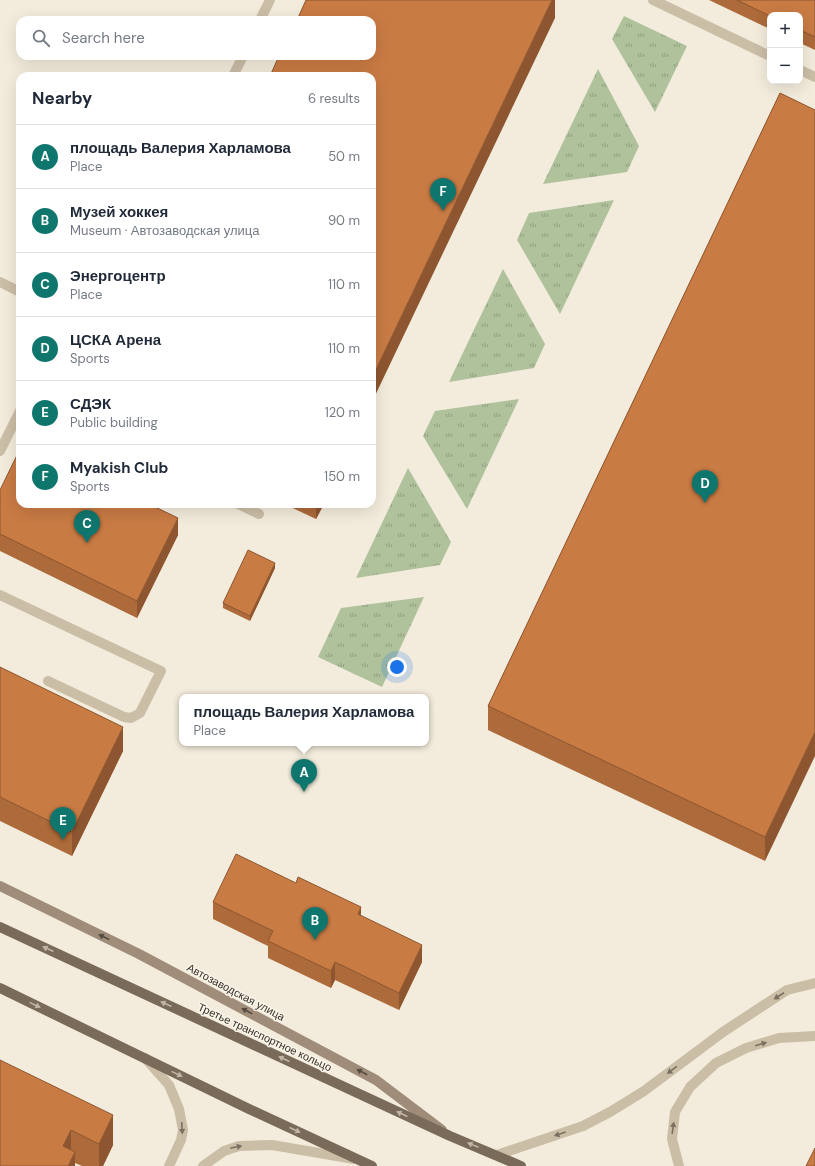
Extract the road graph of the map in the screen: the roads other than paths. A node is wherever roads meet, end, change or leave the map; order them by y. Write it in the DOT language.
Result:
graph roads {
  1 [pos="270,0"];
  2 [pos="652,0"];
  3 [pos="262,16"];
  4 [pos="767,55"];
  5 [pos="241,60"];
  6 [pos="235,72"];
  7 [pos="803,72"];
  8 [pos="815,78"];
  9 [pos="0,282"];
  10 [pos="16,290"];
  11 [pos="16,419"];
  12 [pos="0,451"];
  13 [pos="246,508"];
  14 [pos="259,514"];
  15 [pos="0,595"];
  16 [pos="48,681"];
  17 [pos="0,886"];
  18 [pos="0,927"];
  19 [pos="815,983"];
  20 [pos="0,988"];
  21 [pos="815,1036"];
  22 [pos="145,1058"];
  23 [pos="450,1136"];
  24 [pos="497,1155"];
  25 [pos="358,1160"];
  26 [pos="169,1166"];
  27 [pos="203,1166"];
  28 [pos="372,1166"];
  29 [pos="521,1166"];
  30 [pos="679,1166"];
  1 -- 3 [label="street"];
  2 -- 4 [label="street"];
  5 -- 6 [label="street"];
  7 -- 8 [label="street"];
  9 -- 10 [label="street"];
  11 -- 12 [label="street"];
  13 -- 14 [label="street"];
  15 -- 16 [label="street"];
  23 -- 17 [label="main road, Автозаводская улица, one-way"];
  23 -- 18 [label="main road, Третье транспортное кольцо, one-way"];
  19 -- 24 [label="street, one-way"];
  20 -- 22 [label="main road, one-way"];
  30 -- 21 [label="street, one-way"];
  22 -- 25 [label="main road, one-way"];
  22 -- 26 [label="street, one-way"];
  24 -- 23 [label="main road, Третье транспортное кольцо, one-way"];
  24 -- 29 [label="main road, Третье транспортное кольцо"];
  27 -- 25 [label="street, one-way"];
  25 -- 28 [label="main road"];
}
